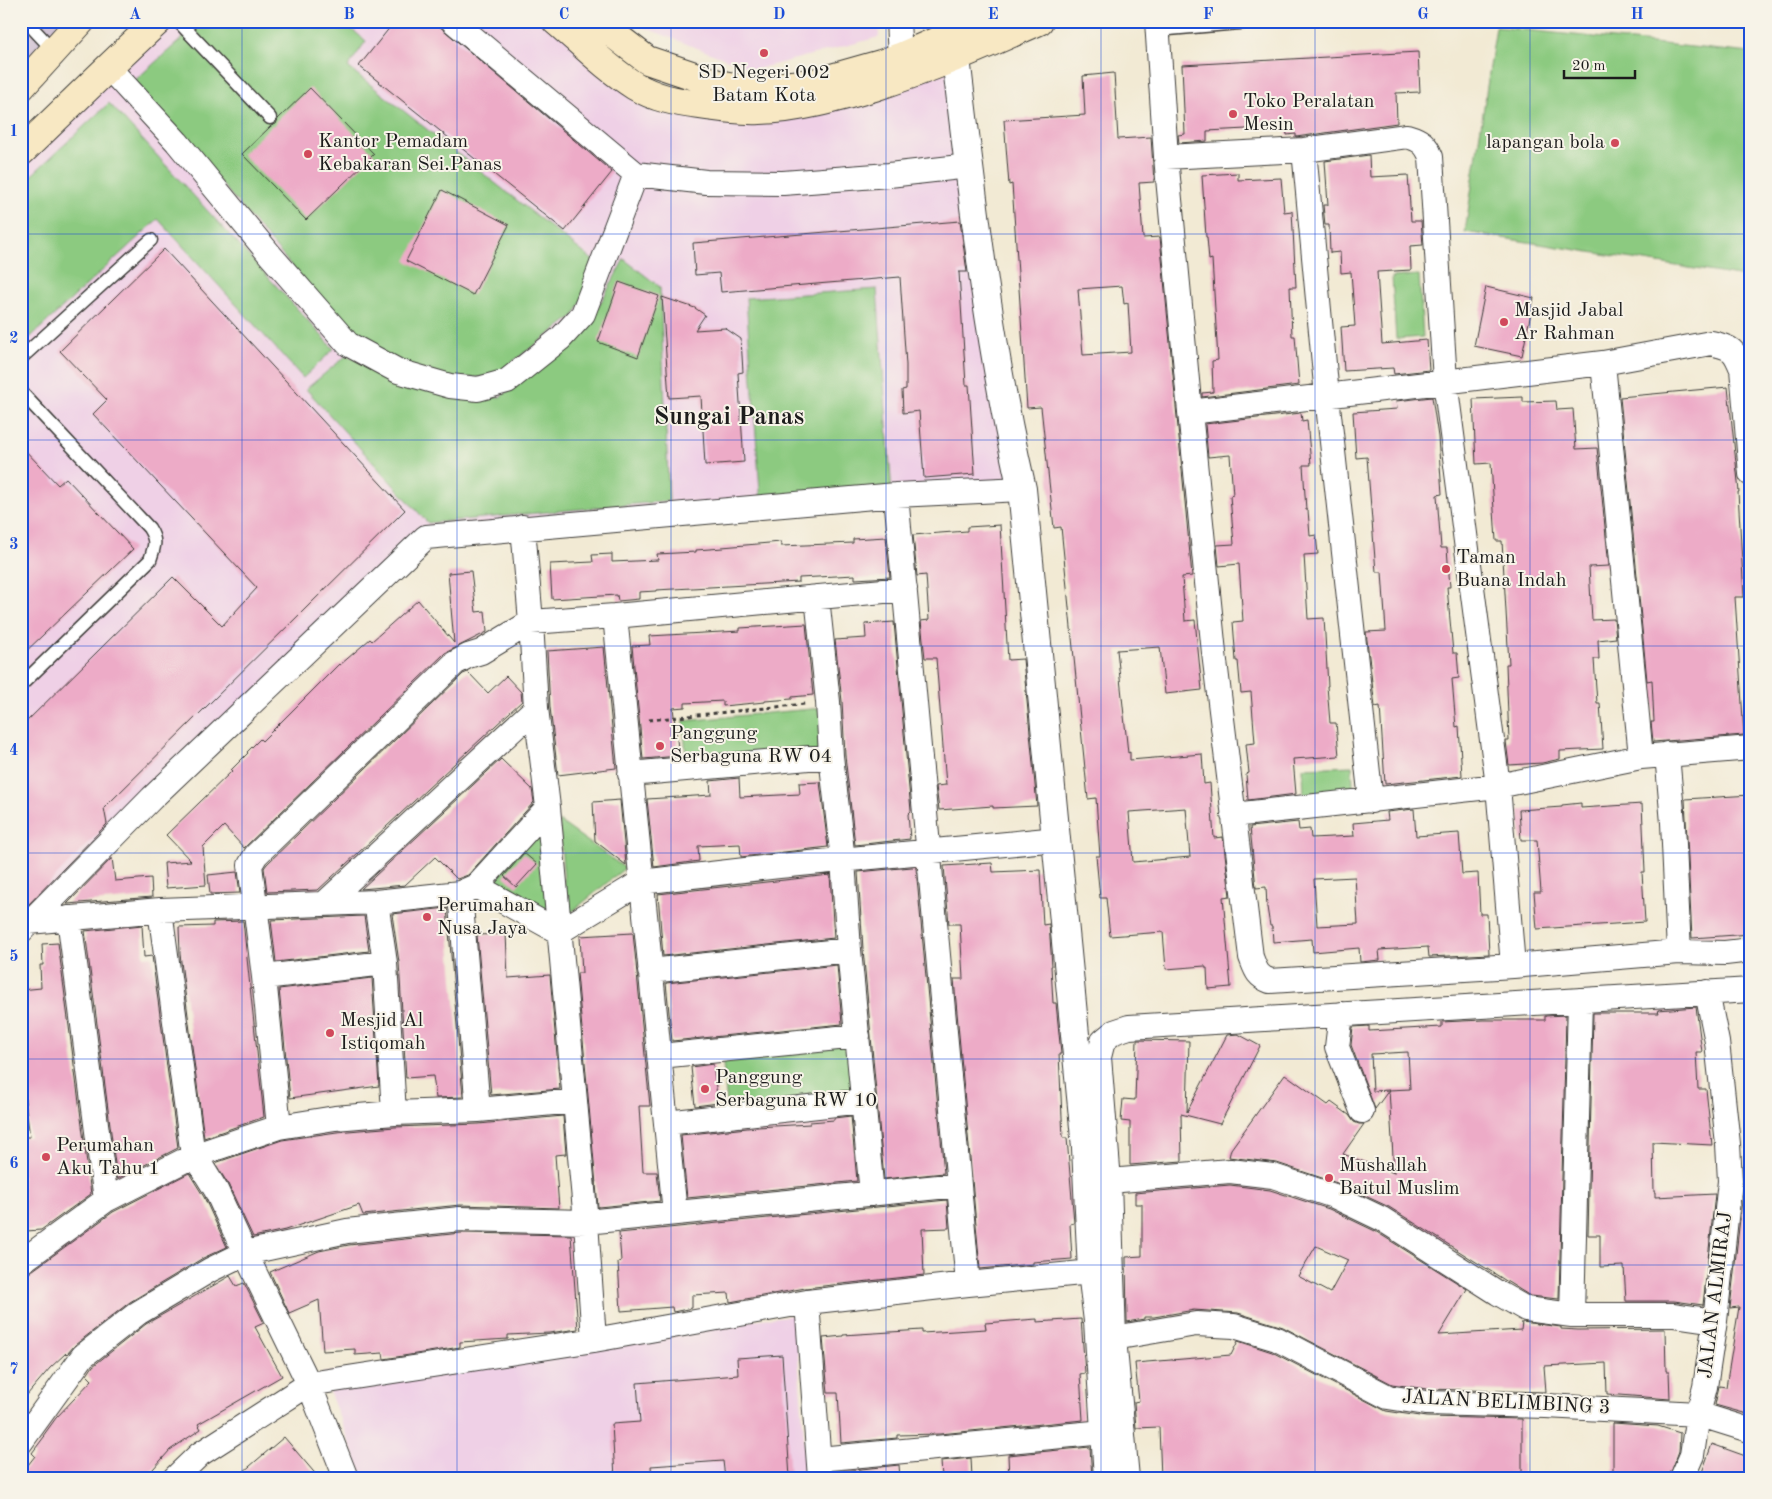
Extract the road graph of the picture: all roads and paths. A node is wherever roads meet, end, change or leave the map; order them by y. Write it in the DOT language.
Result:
graph roads {
  1 [pos="26,21"];
  2 [pos="81,21"];
  3 [pos="158,21"];
  4 [pos="178,21"];
  5 [pos="453,21"];
  6 [pos="556,21"];
  7 [pos="596,21"];
  8 [pos="898,21"];
  9 [pos="983,21"];
  10 [pos="1039,21"];
  11 [pos="1263,21"];
  12 [pos="1206,24"];
  13 [pos="1157,26"];
  14 [pos="54,51"];
  15 [pos="900,57"];
  16 [pos="956,58"];
  17 [pos="108,66"];
  18 [pos="21,87"];
  19 [pos="270,118"];
  20 [pos="1304,150"];
  21 [pos="21,152"];
  22 [pos="1166,157"];
  23 [pos="969,166"];
  24 [pos="636,174"];
  25 [pos="151,240"];
  26 [pos="21,358"];
  27 [pos="1603,363"];
  28 [pos="1445,381"];
  29 [pos="21,392"];
  30 [pos="1327,396"];
  31 [pos="1190,412"];
  32 [pos="1751,474"];
  33 [pos="1022,489"];
  34 [pos="896,495"];
  35 [pos="522,527"];
  36 [pos="905,589"];
  37 [pos="817,597"];
  38 [pos="615,616"];
  39 [pos="531,622"];
  40 [pos="21,685"];
  41 [pos="828,702"];
  42 [pos="536,708"];
  43 [pos="626,722"];
  44 [pos="1751,748"];
  45 [pos="1667,754"];
  46 [pos="831,756"];
  47 [pos="1641,756"];
  48 [pos="630,774"];
  49 [pos="1498,786"];
  50 [pos="1371,801"];
  51 [pos="548,807"];
  52 [pos="1233,815"];
  53 [pos="1057,839"];
  54 [pos="928,851"];
  55 [pos="843,860"];
  56 [pos="641,882"];
  57 [pos="468,890"];
  58 [pos="376,902"];
  59 [pos="325,903"];
  60 [pos="256,906"];
  61 [pos="160,910"];
  62 [pos="69,918"];
  63 [pos="25,926"];
  64 [pos="560,932"];
  65 [pos="849,950"];
  66 [pos="1751,950"];
  67 [pos="1678,952"];
  68 [pos="385,963"];
  69 [pos="1513,966"];
  70 [pos="650,971"];
  71 [pos="264,977"];
  72 [pos="1751,990"];
  73 [pos="1706,992"];
  74 [pos="1580,1000"];
  75 [pos="1341,1014"];
  76 [pos="858,1036"];
  77 [pos="660,1056"];
  78 [pos="576,1101"];
  79 [pos="863,1101"];
  80 [pos="478,1110"];
  81 [pos="1362,1111"];
  82 [pos="394,1113"];
  83 [pos="666,1123"];
  84 [pos="279,1127"];
  85 [pos="1086,1148"];
  86 [pos="193,1156"];
  87 [pos="1109,1181"];
  88 [pos="958,1185"];
  89 [pos="872,1194"];
  90 [pos="106,1200"];
  91 [pos="675,1213"];
  92 [pos="586,1222"];
  93 [pos="245,1254"];
  94 [pos="22,1257"];
  95 [pos="1092,1272"];
  96 [pos="968,1284"];
  97 [pos="807,1302"];
  98 [pos="1572,1315"];
  99 [pos="1715,1321"];
  100 [pos="1106,1330"];
  101 [pos="594,1340"];
  102 [pos="309,1384"];
  103 [pos="1698,1414"];
  104 [pos="1751,1429"];
  105 [pos="1104,1432"];
  106 [pos="21,1442"];
  107 [pos="820,1468"];
  108 [pos="175,1478"];
  109 [pos="346,1478"];
  110 [pos="1108,1478"];
  111 [pos="1128,1478"];
  112 [pos="1682,1478"];
  1 -- 14 [label="lane"];
  2 -- 14 [label="main road"];
  3 -- 17 [label="main road"];
  4 -- 19 [label="lane"];
  5 -- 24 [label="street"];
  6 -- 16 [label="main road"];
  7 -- 15 [label="main road"];
  8 -- 15 [label="street"];
  9 -- 15 [label="main road"];
  10 -- 16 [label="main road"];
  11 -- 12 [label="lane"];
  12 -- 13 [label="lane"];
  13 -- 22 [label="street"];
  14 -- 18 [label="main road"];
  16 -- 23 [label="street"];
  17 -- 21 [label="main road"];
  17 -- 24 [label="street"];
  20 -- 22 [label="street"];
  20 -- 28 [label="street"];
  20 -- 30 [label="street"];
  22 -- 31 [label="street"];
  23 -- 24 [label="street"];
  23 -- 33 [label="street"];
  25 -- 26 [label="lane"];
  27 -- 28 [label="street"];
  27 -- 32 [label="street"];
  27 -- 47 [label="street"];
  28 -- 30 [label="street"];
  28 -- 49 [label="street"];
  29 -- 40 [label="lane"];
  30 -- 31 [label="street"];
  30 -- 50 [label="street"];
  31 -- 52 [label="street"];
  33 -- 34 [label="street"];
  33 -- 53 [label="street"];
  34 -- 35 [label="street"];
  34 -- 36 [label="street"];
  35 -- 39 [label="street"];
  35 -- 63 [label="street"];
  36 -- 37 [label="street"];
  36 -- 54 [label="street"];
  37 -- 38 [label="street"];
  37 -- 41 [label="street"];
  38 -- 39 [label="street"];
  38 -- 43 [label="street"];
  39 -- 42 [label="street"];
  39 -- 60 [label="street"];
  41 -- 43 [label="path"];
  41 -- 46 [label="street"];
  42 -- 51 [label="street"];
  42 -- 59 [label="street"];
  43 -- 48 [label="street"];
  44 -- 45 [label="street"];
  45 -- 47 [label="street"];
  45 -- 67 [label="street"];
  46 -- 48 [label="street"];
  46 -- 55 [label="street"];
  47 -- 49 [label="street"];
  48 -- 56 [label="street"];
  49 -- 50 [label="street"];
  49 -- 69 [label="street"];
  50 -- 52 [label="street"];
  51 -- 57 [label="street"];
  51 -- 64 [label="street"];
  52 -- 69 [label="street"];
  53 -- 54 [label="street"];
  53 -- 85 [label="street"];
  54 -- 55 [label="street"];
  54 -- 88 [label="street"];
  55 -- 56 [label="street"];
  55 -- 65 [label="street"];
  56 -- 64 [label="street"];
  56 -- 70 [label="street"];
  57 -- 58 [label="street"];
  57 -- 64 [label="street"];
  57 -- 80 [label="street"];
  58 -- 59 [label="street"];
  58 -- 68 [label="street"];
  59 -- 60 [label="street"];
  60 -- 61 [label="street"];
  60 -- 71 [label="street"];
  61 -- 62 [label="street"];
  61 -- 86 [label="street"];
  62 -- 63 [label="street"];
  62 -- 90 [label="street"];
  64 -- 78 [label="street"];
  65 -- 70 [label="street"];
  65 -- 76 [label="street"];
  66 -- 67 [label="street"];
  67 -- 69 [label="street"];
  68 -- 71 [label="street"];
  68 -- 82 [label="street"];
  70 -- 77 [label="street"];
  71 -- 84 [label="street"];
  72 -- 73 [label="street"];
  73 -- 74 [label="street"];
  73 -- 99 [label="street, JALAN ALMIRAJ"];
  74 -- 75 [label="street"];
  74 -- 98 [label="street"];
  75 -- 81 [label="street"];
  75 -- 87 [label="street"];
  76 -- 77 [label="street"];
  76 -- 79 [label="street"];
  77 -- 83 [label="street"];
  78 -- 80 [label="street"];
  78 -- 92 [label="street"];
  79 -- 83 [label="street"];
  79 -- 89 [label="street"];
  80 -- 82 [label="street"];
  82 -- 84 [label="street"];
  83 -- 91 [label="street"];
  84 -- 86 [label="street"];
  85 -- 87 [label="street"];
  85 -- 95 [label="street"];
  86 -- 90 [label="street"];
  86 -- 93 [label="street"];
  87 -- 98 [label="street"];
  87 -- 100 [label="street"];
  88 -- 89 [label="street"];
  88 -- 96 [label="street"];
  89 -- 91 [label="street"];
  90 -- 94 [label="street"];
  91 -- 92 [label="street"];
  92 -- 93 [label="street"];
  92 -- 101 [label="street"];
  93 -- 102 [label="street"];
  93 -- 106 [label="street"];
  95 -- 96 [label="street"];
  95 -- 100 [label="street"];
  96 -- 97 [label="street"];
  97 -- 101 [label="street"];
  97 -- 107 [label="street"];
  98 -- 99 [label="street"];
  99 -- 103 [label="street, JALAN ALMIRAJ"];
  100 -- 103 [label="street, JALAN BELIMBING 3"];
  100 -- 105 [label="street"];
  100 -- 111 [label="street"];
  101 -- 102 [label="street"];
  102 -- 108 [label="street"];
  102 -- 109 [label="street"];
  103 -- 104 [label="street, JALAN BELIMBING 3"];
  103 -- 112 [label="street, JALAN ALMIRAJ"];
  105 -- 107 [label="street"];
  105 -- 110 [label="street"];
}
